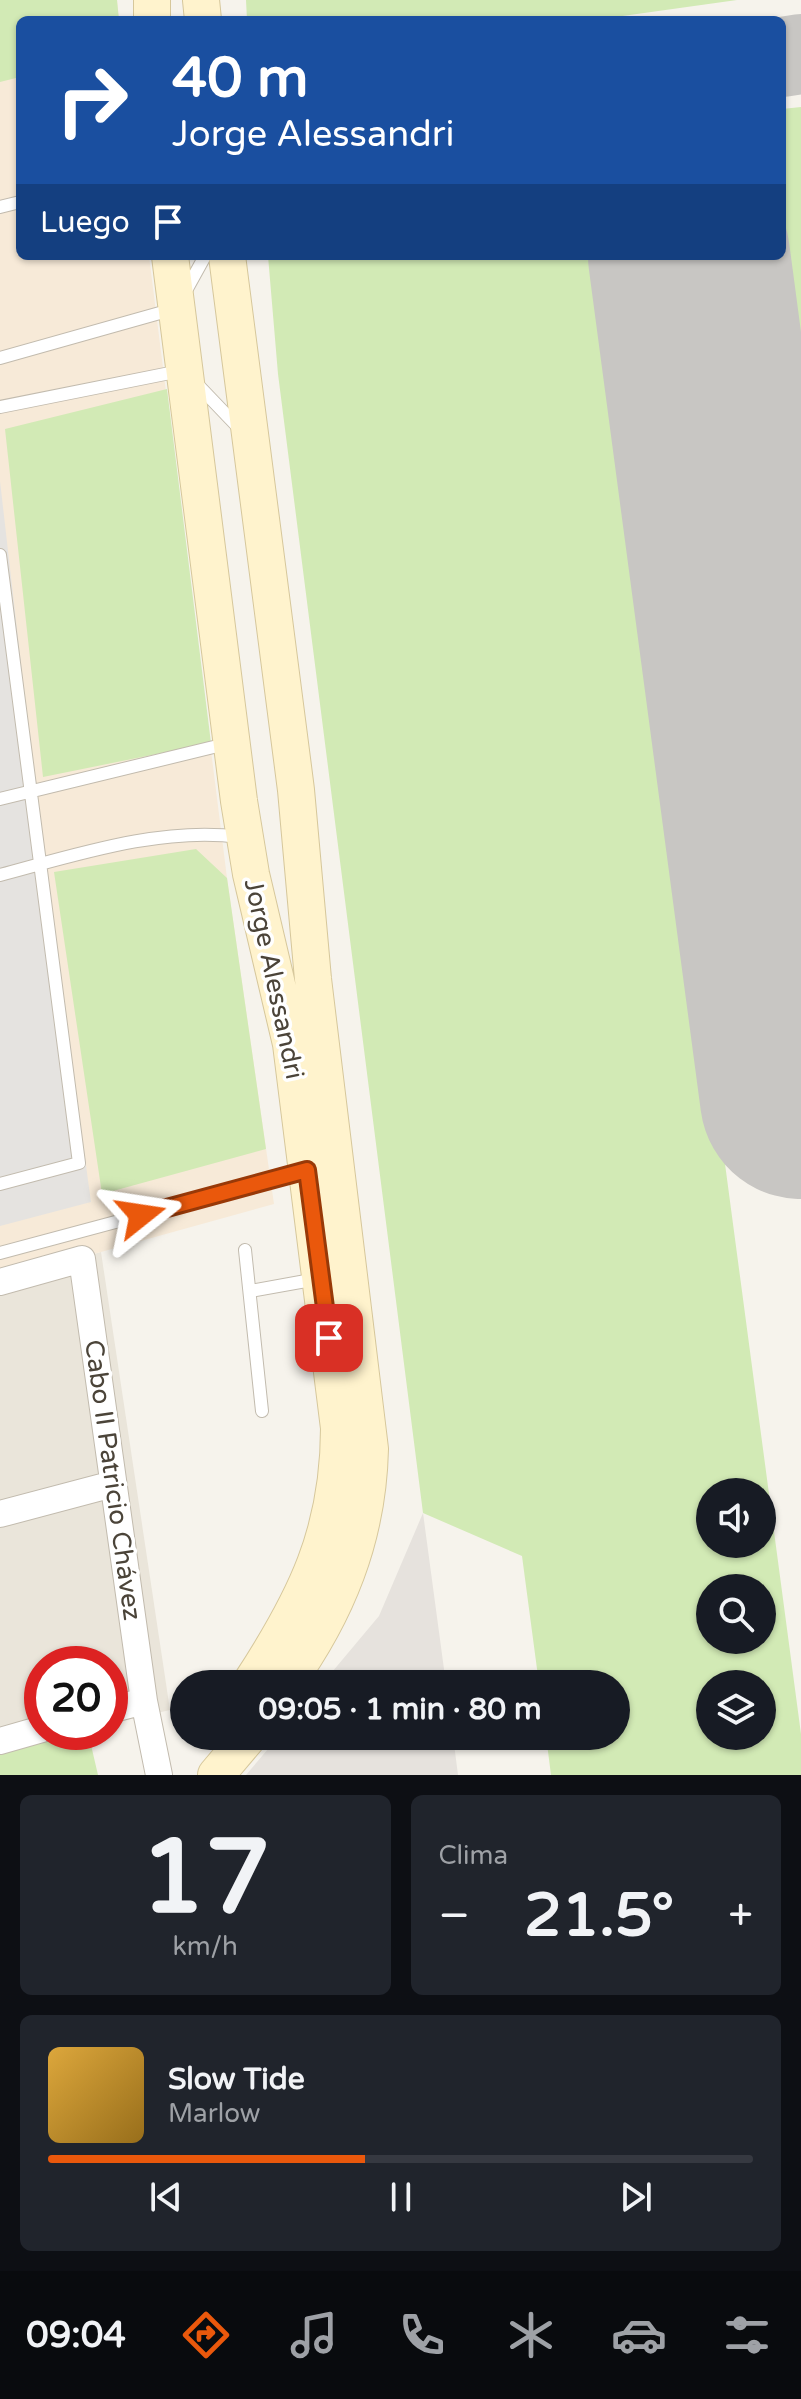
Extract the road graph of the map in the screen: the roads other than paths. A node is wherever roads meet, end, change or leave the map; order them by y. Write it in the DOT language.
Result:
graph roads {
  1 [pos="170,260"];
  2 [pos="203,260"];
  3 [pos="228,260"];
  4 [pos="175,308"];
  5 [pos="0,358"];
  6 [pos="184,370"];
  7 [pos="0,407"];
  8 [pos="250,439"];
  9 [pos="0,555"];
  10 [pos="232,742"];
  11 [pos="30,790"];
  12 [pos="0,799"];
  13 [pos="245,838"];
  14 [pos="40,864"];
  15 [pos="0,875"];
  16 [pos="307,1170"];
  17 [pos="0,1184"];
  18 [pos="245,1250"];
  19 [pos="0,1253"];
  20 [pos="321,1278"];
  21 [pos="0,1282"];
  22 [pos="250,1291"];
  23 [pos="262,1411"];
  24 [pos="113,1484"];
  25 [pos="0,1514"];
  26 [pos="259,1670"];
  27 [pos="295,1670"];
  28 [pos="144,1701"];
  29 [pos="128,1705"];
  30 [pos="24,1734"];
  31 [pos="0,1741"];
  32 [pos="211,1750"];
  33 [pos="237,1750"];
  34 [pos="159,1775"];
  35 [pos="201,1775"];
  36 [pos="216,1775"];
  1 -- 4 [label="main road, Jorge Alessandri"];
  2 -- 4 [label="lane"];
  3 -- 8 [label="main road, Jorge Alessandri"];
  4 -- 5 [label="lane"];
  4 -- 6 [label="main road, Jorge Alessandri"];
  6 -- 7 [label="lane"];
  6 -- 8 [label="lane"];
  6 -- 10 [label="main road, Jorge Alessandri"];
  8 -- 27 [label="main road, Jorge Alessandri"];
  9 -- 11 [label="lane"];
  10 -- 11 [label="lane"];
  10 -- 13 [label="main road, Jorge Alessandri"];
  11 -- 12 [label="lane"];
  11 -- 14 [label="lane"];
  13 -- 14 [label="lane"];
  13 -- 16 [label="main road, Jorge Alessandri"];
  14 -- 15 [label="lane"];
  14 -- 17 [label="lane"];
  16 -- 19 [label="lane"];
  16 -- 20 [label="main road, Jorge Alessandri"];
  18 -- 22 [label="lane"];
  20 -- 22 [label="lane"];
  20 -- 26 [label="main road, Jorge Alessandri"];
  21 -- 24 [label="street, Cabo II Patricio Chávez"];
  22 -- 23 [label="lane"];
  24 -- 25 [label="street"];
  24 -- 28 [label="street, Cabo II Patricio Chávez"];
  28 -- 29 [label="street"];
  28 -- 34 [label="street, Cabo II Patricio Chávez"];
  30 -- 31 [label="street"];
  32 -- 35 [label="main road"];
  33 -- 36 [label="main road"];
}
